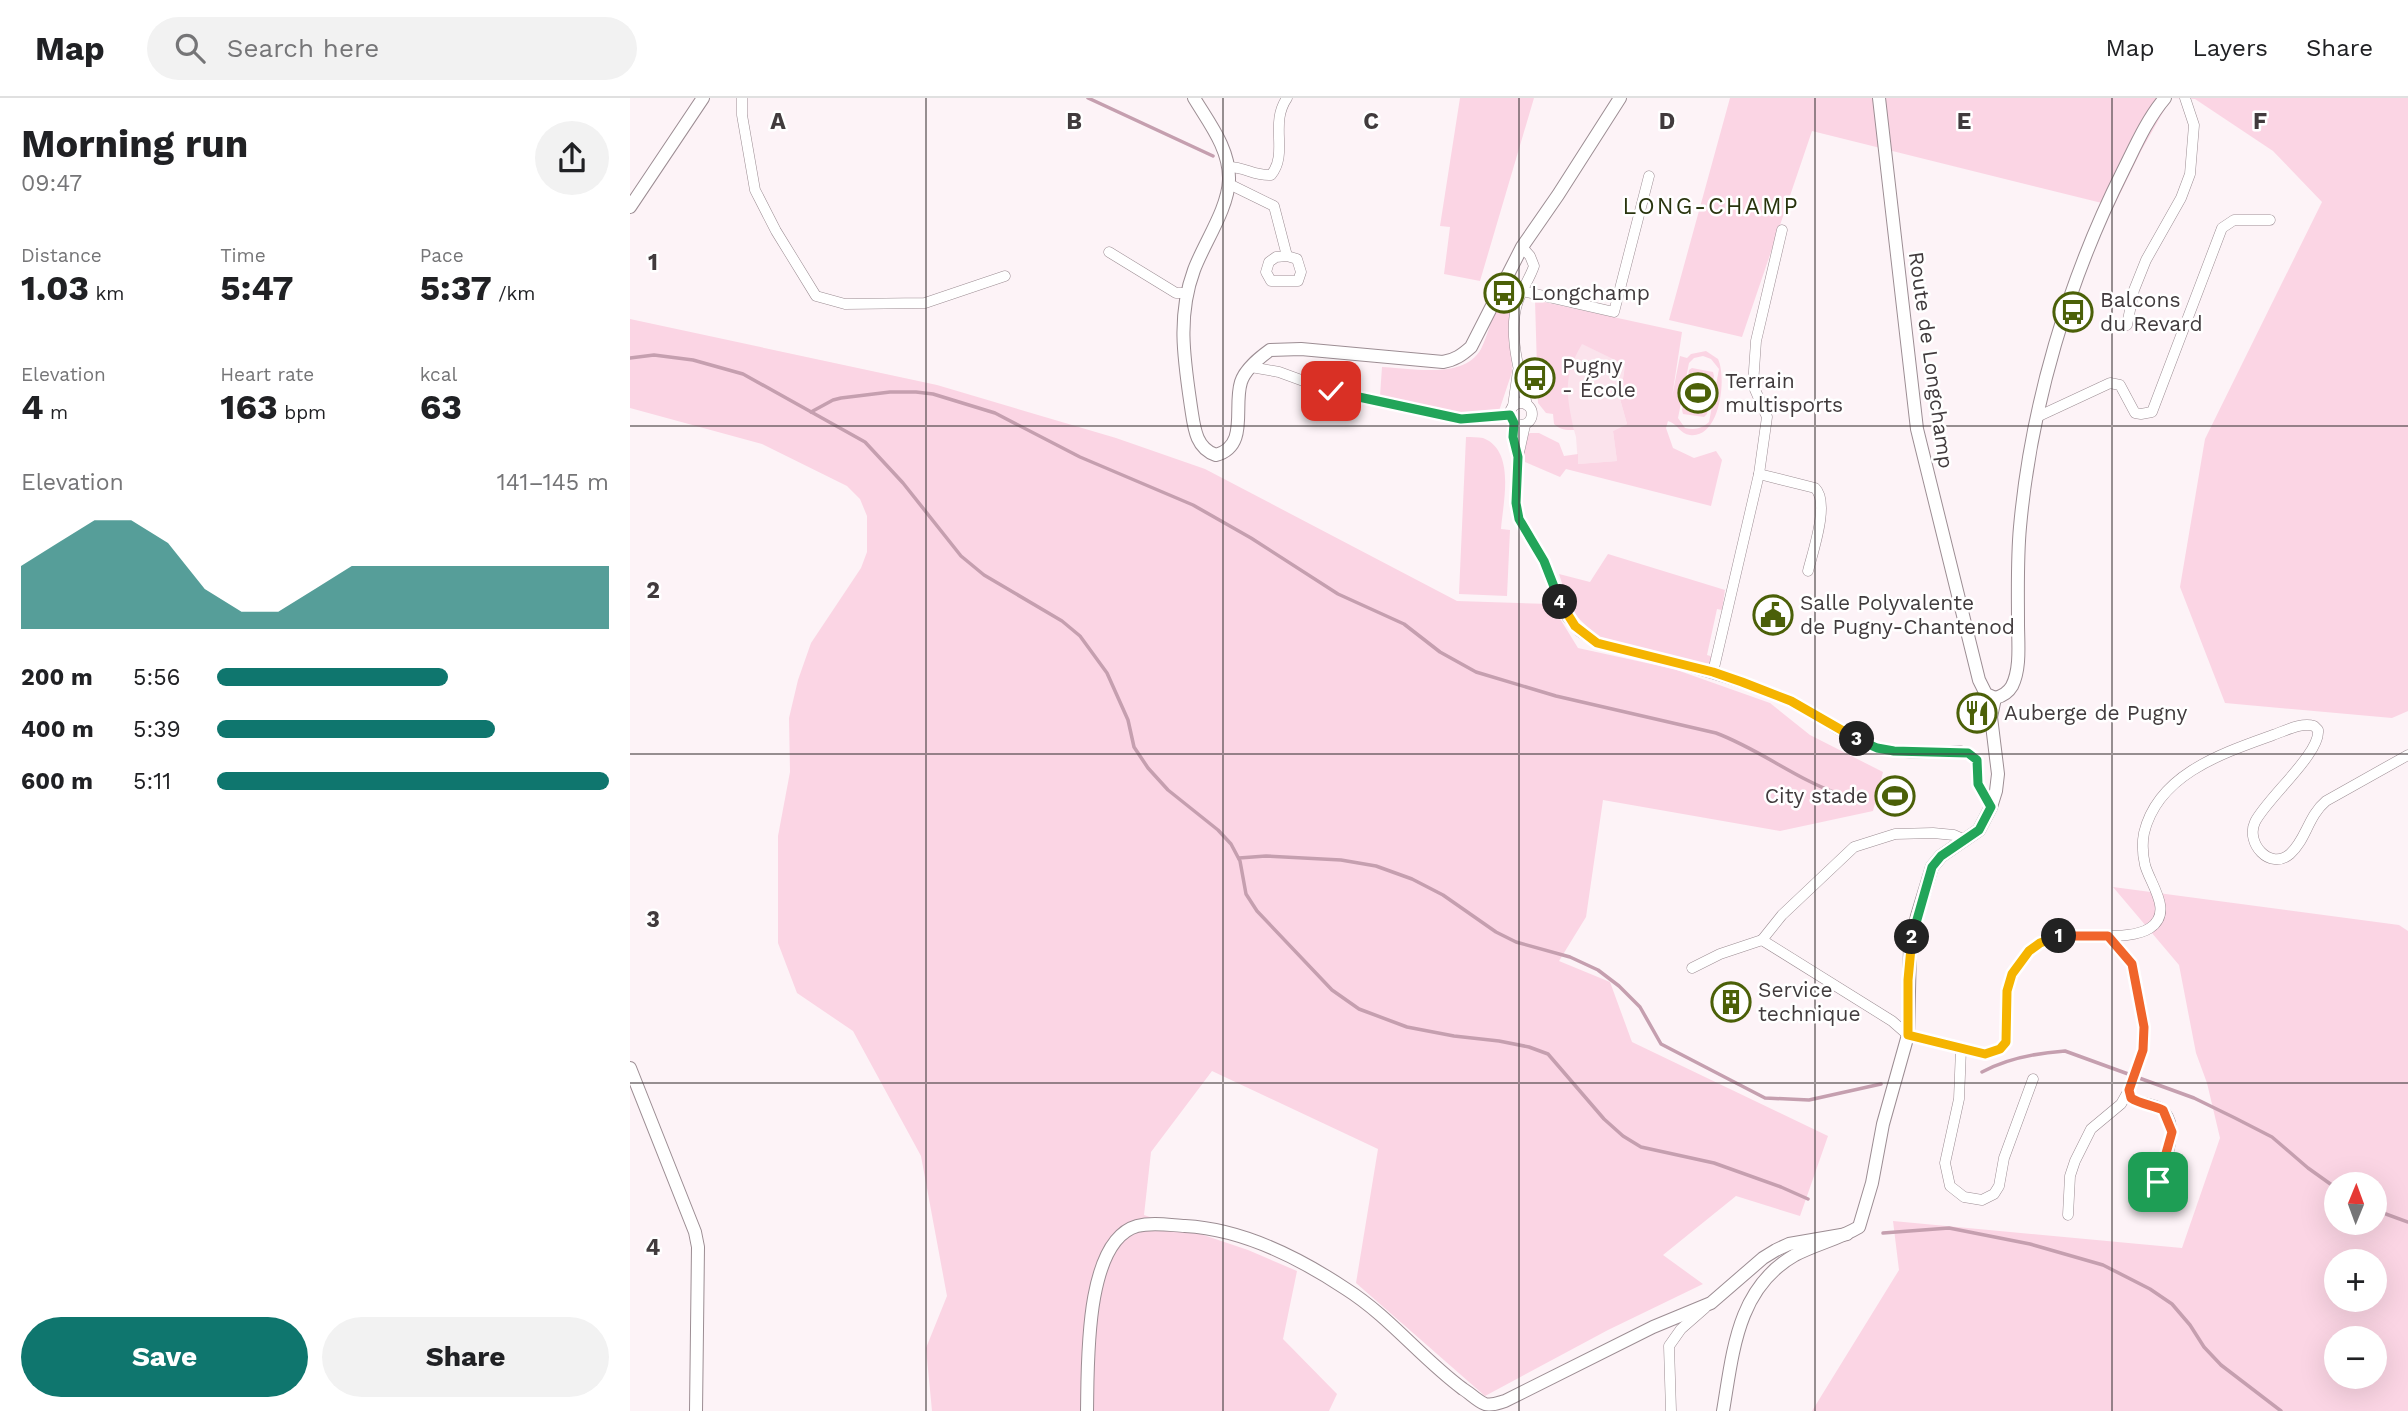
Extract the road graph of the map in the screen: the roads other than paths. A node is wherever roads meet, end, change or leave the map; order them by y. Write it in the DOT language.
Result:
graph roads {
  1 [pos="703,98"];
  2 [pos="742,98"];
  3 [pos="1194,98"];
  4 [pos="1287,98"];
  5 [pos="1620,98"];
  6 [pos="1879,98"];
  7 [pos="2165,98"];
  8 [pos="2185,98"];
  9 [pos="1229,167"];
  10 [pos="1649,176"];
  11 [pos="1229,184"];
  12 [pos="630,207"];
  13 [pos="2270,220"];
  14 [pos="1782,230"];
  15 [pos="1109,252"];
  16 [pos="1519,252"];
  17 [pos="1287,256"];
  18 [pos="1005,276"];
  19 [pos="1522,291"];
  20 [pos="1186,293"];
  21 [pos="2127,325"];
  22 [pos="1251,367"];
  23 [pos="1518,367"];
  24 [pos="1527,404"];
  25 [pos="2039,416"];
  26 [pos="1515,417"];
  27 [pos="1759,474"];
  28 [pos="1808,571"];
  29 [pos="1713,672"];
  30 [pos="1995,698"];
  31 [pos="2408,755"];
  32 [pos="1991,807"];
  33 [pos="1965,840"];
  34 [pos="2108,936"];
  35 [pos="1762,940"];
  36 [pos="1692,968"];
  37 [pos="1908,1035"];
  38 [pos="1961,1049"];
  39 [pos="630,1068"];
  40 [pos="2033,1079"];
  41 [pos="2131,1086"];
  42 [pos="2143,1206"];
  43 [pos="2068,1215"];
  44 [pos="1847,1234"];
  45 [pos="1711,1303"];
  46 [pos="1489,1408"];
  47 [pos="696,1411"];
  48 [pos="1087,1411"];
  49 [pos="1671,1411"];
  50 [pos="1723,1411"];
  1 -- 12 [label="street"];
  2 -- 18 [label="street"];
  3 -- 9 [label="street"];
  4 -- 9 [label="street"];
  5 -- 16 [label="street"];
  6 -- 30 [label="street, Route de Longchamp"];
  7 -- 25 [label="street"];
  8 -- 21 [label="street"];
  9 -- 11 [label="street"];
  10 -- 19 [label="street"];
  11 -- 17 [label="street"];
  11 -- 20 [label="street"];
  13 -- 25 [label="street"];
  14 -- 27 [label="street"];
  15 -- 20 [label="street"];
  16 -- 19 [label="street"];
  16 -- 22 [label="street"];
  19 -- 23 [label="street"];
  20 -- 22 [label="street"];
  22 -- 26 [label="street"];
  23 -- 24 [label="street"];
  23 -- 26 [label="street"];
  24 -- 26 [label="street"];
  24 -- 26 [label="street"];
  25 -- 30 [label="street"];
  26 -- 29 [label="street"];
  27 -- 28 [label="street"];
  27 -- 29 [label="street"];
  29 -- 32 [label="street"];
  30 -- 32 [label="street"];
  31 -- 34 [label="street"];
  32 -- 33 [label="street"];
  33 -- 35 [label="street"];
  33 -- 37 [label="street"];
  34 -- 38 [label="street"];
  34 -- 41 [label="street"];
  35 -- 36 [label="street"];
  35 -- 37 [label="street"];
  37 -- 38 [label="street"];
  37 -- 44 [label="street"];
  38 -- 40 [label="street"];
  39 -- 47 [label="street"];
  41 -- 42 [label="street"];
  41 -- 43 [label="street"];
  44 -- 45 [label="street"];
  44 -- 50 [label="street"];
  45 -- 46 [label="street"];
  45 -- 49 [label="street"];
  46 -- 48 [label="street"];
}
